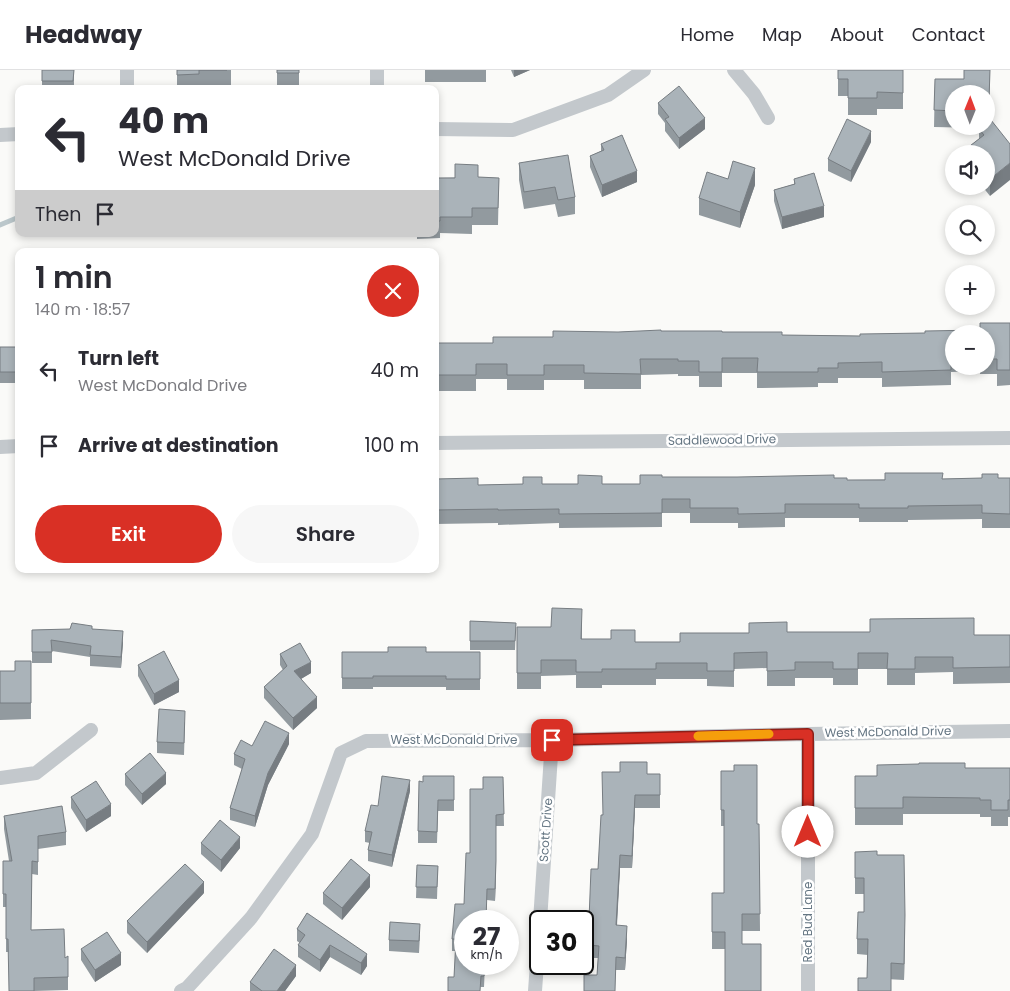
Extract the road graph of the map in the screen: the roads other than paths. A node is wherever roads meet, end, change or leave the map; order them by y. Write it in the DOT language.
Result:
graph roads {
  1 [pos="127,70"];
  2 [pos="377,70"];
  3 [pos="644,70"];
  4 [pos="734,70"];
  5 [pos="127,85"];
  6 [pos="376,85"];
  7 [pos="768,118"];
  8 [pos="439,130"];
  9 [pos="15,134"];
  10 [pos="0,135"];
  11 [pos="1010,438"];
  12 [pos="439,443"];
  13 [pos="15,446"];
  14 [pos="0,447"];
  15 [pos="91,730"];
  16 [pos="1010,731"];
  17 [pos="808,734"];
  18 [pos="552,740"];
  19 [pos="0,778"];
  20 [pos="541,910"];
  21 [pos="536,975"];
  22 [pos="185,990"];
  23 [pos="535,991"];
  24 [pos="808,991"];
  1 -- 5 [label="street"];
  2 -- 6 [label="street"];
  3 -- 8 [label="street"];
  4 -- 7 [label="street"];
  9 -- 10 [label="street"];
  11 -- 12 [label="street, Saddlewood Drive"];
  13 -- 14 [label="street"];
  15 -- 19 [label="street"];
  16 -- 17 [label="street, West McDonald Drive"];
  17 -- 18 [label="street, West McDonald Drive"];
  17 -- 24 [label="street, Red Bud Lane"];
  18 -- 20 [label="street, Scott Drive"];
  18 -- 22 [label="street, West McDonald Drive"];
  21 -- 23 [label="street, Scott Drive"];
}
